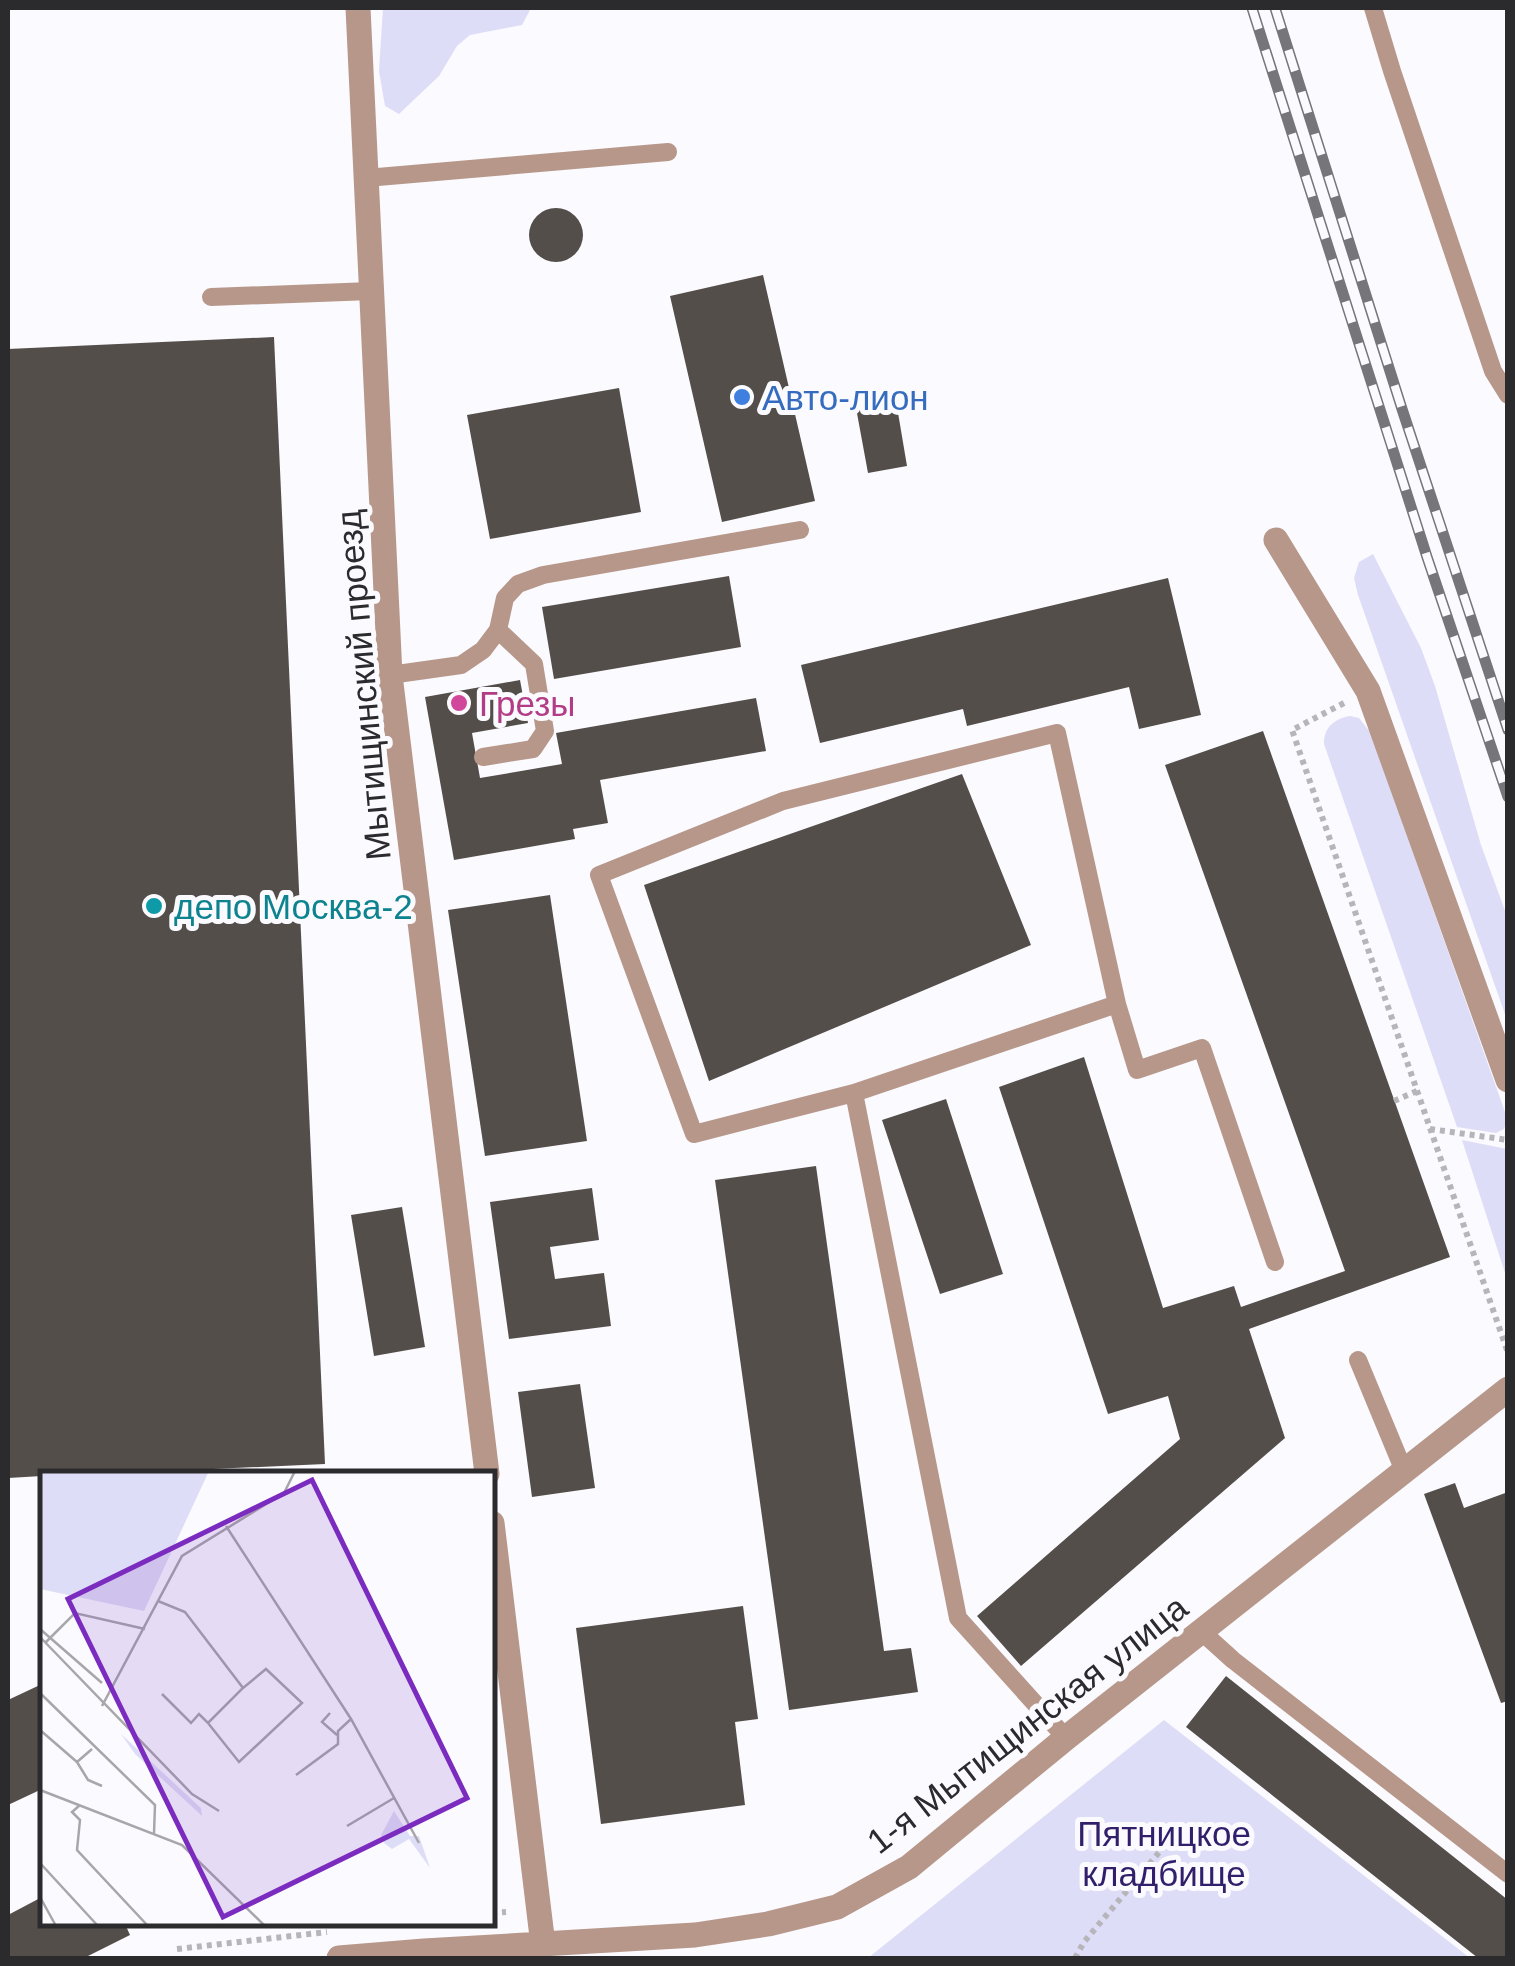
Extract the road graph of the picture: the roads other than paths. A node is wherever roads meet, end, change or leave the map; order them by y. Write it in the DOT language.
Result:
graph roads {
  1 [pos="358,8"];
  2 [pos="1373,8"];
  3 [pos="668,152"];
  4 [pos="366,178"];
  5 [pos="372,291"];
  6 [pos="211,297"];
  7 [pos="1508,395"];
  8 [pos="800,530"];
  9 [pos="1276,540"];
  10 [pos="498,630"];
  11 [pos="390,675"];
  12 [pos="482,758"];
  13 [pos="1117,1004"];
  14 [pos="1508,1080"];
  15 [pos="854,1093"];
  16 [pos="1274,1262"];
  17 [pos="1358,1360"];
  18 [pos="1508,1389"];
  19 [pos="486,1471"];
  20 [pos="1404,1471"];
  21 [pos="495,1548"];
  22 [pos="1202,1632"];
  23 [pos="1066,1738"];
  24 [pos="1508,1874"];
  25 [pos="543,1945"];
  26 [pos="339,1958"];
  1 -- 4 [label="street, Мытищинский проезд"];
  2 -- 7 [label="lane"];
  3 -- 4 [label="lane"];
  4 -- 5 [label="street, Мытищинский проезд"];
  5 -- 6 [label="lane"];
  5 -- 11 [label="street, Мытищинский проезд"];
  8 -- 10 [label="lane"];
  9 -- 14 [label="street"];
  10 -- 11 [label="lane"];
  10 -- 12 [label="lane"];
  11 -- 19 [label="street, Мытищинский проезд"];
  13 -- 15 [label="lane"];
  13 -- 15 [label="lane"];
  13 -- 16 [label="lane"];
  15 -- 23 [label="lane"];
  17 -- 20 [label="lane"];
  18 -- 20 [label="street, 1-я Мытищинская улица"];
  20 -- 22 [label="street, 1-я Мытищинская улица"];
  21 -- 25 [label="street"];
  22 -- 23 [label="street, 1-я Мытищинская улица"];
  22 -- 24 [label="lane"];
  23 -- 25 [label="street, 1-я Мытищинская улица"];
  25 -- 26 [label="street, 1-я Мытищинская улица"];
}
